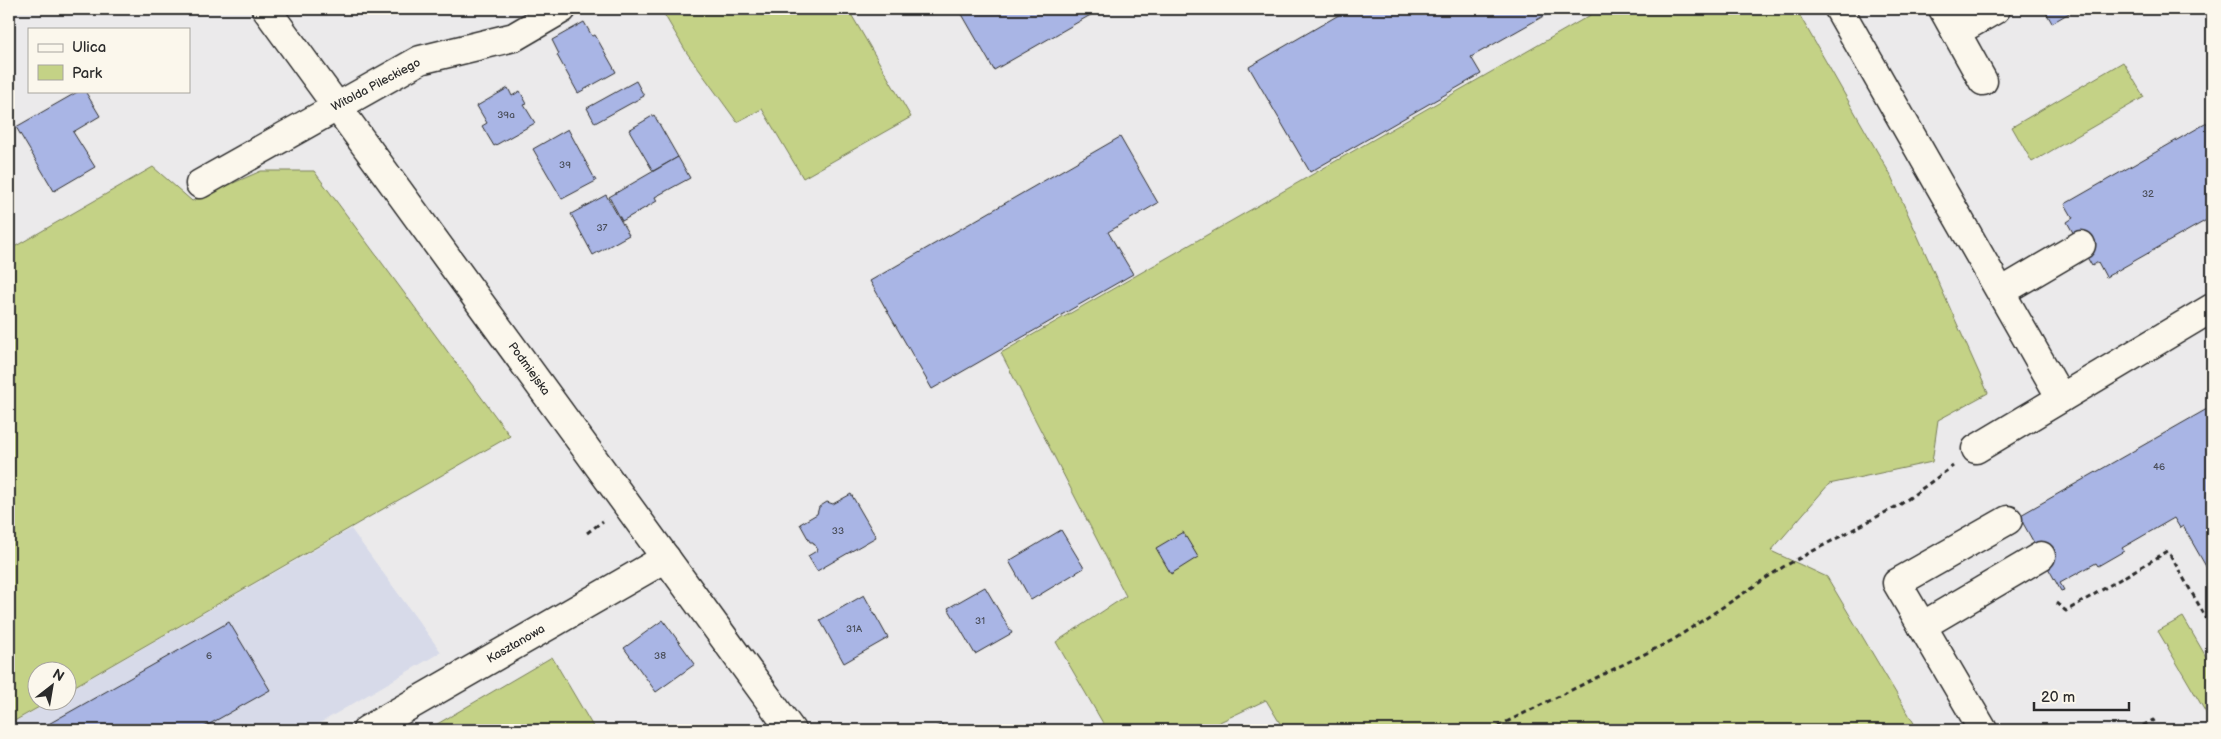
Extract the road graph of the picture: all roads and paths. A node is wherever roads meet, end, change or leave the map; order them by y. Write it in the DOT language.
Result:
graph roads {
  1 [pos="266,9"];
  2 [pos="562,9"];
  3 [pos="1839,9"];
  4 [pos="1943,9"];
  5 [pos="1996,9"];
  6 [pos="1956,32"];
  7 [pos="1983,82"];
  8 [pos="336,105"];
  9 [pos="200,184"];
  10 [pos="2081,245"];
  11 [pos="2001,292"];
  12 [pos="2212,308"];
  13 [pos="2061,398"];
  14 [pos="1976,449"];
  15 [pos="2008,520"];
  16 [pos="2041,556"];
  17 [pos="666,558"];
  18 [pos="2056,603"];
  19 [pos="1922,626"];
  20 [pos="2212,628"];
  21 [pos="367,730"];
  22 [pos="791,730"];
  23 [pos="1490,730"];
  24 [pos="1983,730"];
  25 [pos="2136,730"];
  26 [pos="2159,730"];
  1 -- 8 [label="street, Podmiejska"];
  2 -- 8 [label="street, Witolda Pileckiego"];
  3 -- 11 [label="street"];
  4 -- 6 [label="street"];
  5 -- 6 [label="street"];
  6 -- 7 [label="street"];
  8 -- 9 [label="street, Witolda Pileckiego"];
  8 -- 17 [label="street, Podmiejska"];
  10 -- 11 [label="street"];
  11 -- 13 [label="street"];
  12 -- 13 [label="street"];
  13 -- 14 [label="street"];
  14 -- 23 [label="path"];
  15 -- 19 [label="street"];
  16 -- 19 [label="street"];
  17 -- 21 [label="street, Kasztanowa"];
  17 -- 22 [label="street, Podmiejska"];
  18 -- 20 [label="path"];
  19 -- 24 [label="street"];
  25 -- 26 [label="path"];
}
